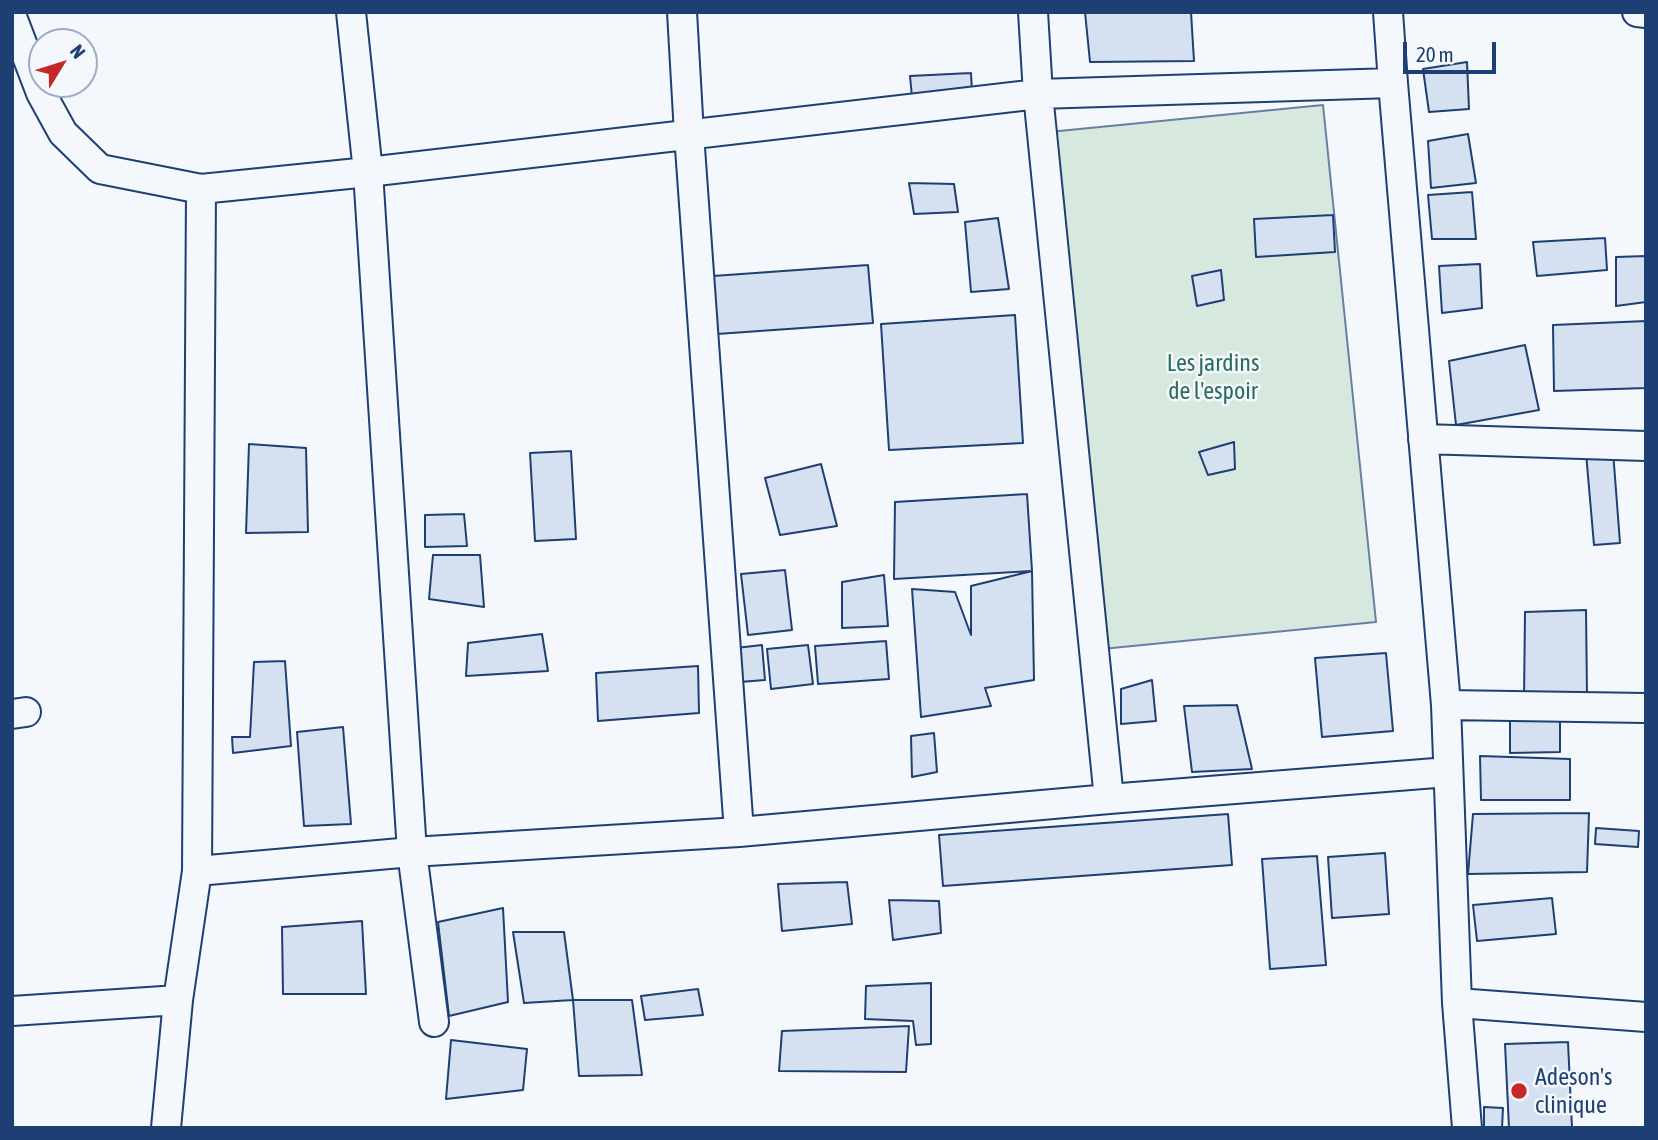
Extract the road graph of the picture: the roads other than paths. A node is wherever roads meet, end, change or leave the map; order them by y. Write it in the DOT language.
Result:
graph roads {
  1 [pos="351,12"];
  2 [pos="682,12"];
  3 [pos="1033,12"];
  4 [pos="1388,12"];
  5 [pos="1637,12"];
  6 [pos="1646,13"];
  7 [pos="12,17"];
  8 [pos="1393,83"];
  9 [pos="1038,94"];
  10 [pos="689,134"];
  11 [pos="368,172"];
  12 [pos="201,189"];
  13 [pos="1423,439"];
  14 [pos="1646,446"];
  15 [pos="1446,705"];
  16 [pos="1646,708"];
  17 [pos="1448,772"];
  18 [pos="1109,799"];
  19 [pos="739,832"];
  20 [pos="412,852"];
  21 [pos="197,871"];
  22 [pos="178,1000"];
  23 [pos="1457,1003"];
  24 [pos="12,1011"];
  25 [pos="1646,1017"];
  26 [pos="433,1022"];
  27 [pos="166,1128"];
  28 [pos="1466,1128"];
  1 -- 11 [label="street"];
  2 -- 10 [label="street"];
  3 -- 9 [label="street"];
  4 -- 8 [label="street"];
  5 -- 6 [label="street"];
  7 -- 12 [label="street"];
  8 -- 9 [label="street"];
  8 -- 13 [label="street"];
  9 -- 10 [label="street"];
  9 -- 18 [label="street"];
  10 -- 11 [label="street"];
  10 -- 19 [label="street"];
  11 -- 12 [label="street"];
  11 -- 20 [label="street"];
  12 -- 21 [label="street"];
  13 -- 14 [label="street"];
  13 -- 15 [label="street"];
  15 -- 16 [label="street"];
  15 -- 17 [label="street"];
  17 -- 18 [label="street"];
  17 -- 23 [label="street"];
  18 -- 19 [label="street"];
  19 -- 20 [label="street"];
  20 -- 21 [label="street"];
  20 -- 26 [label="street"];
  21 -- 22 [label="street"];
  22 -- 24 [label="street"];
  22 -- 27 [label="street"];
  23 -- 25 [label="street"];
  23 -- 28 [label="street"];
}
